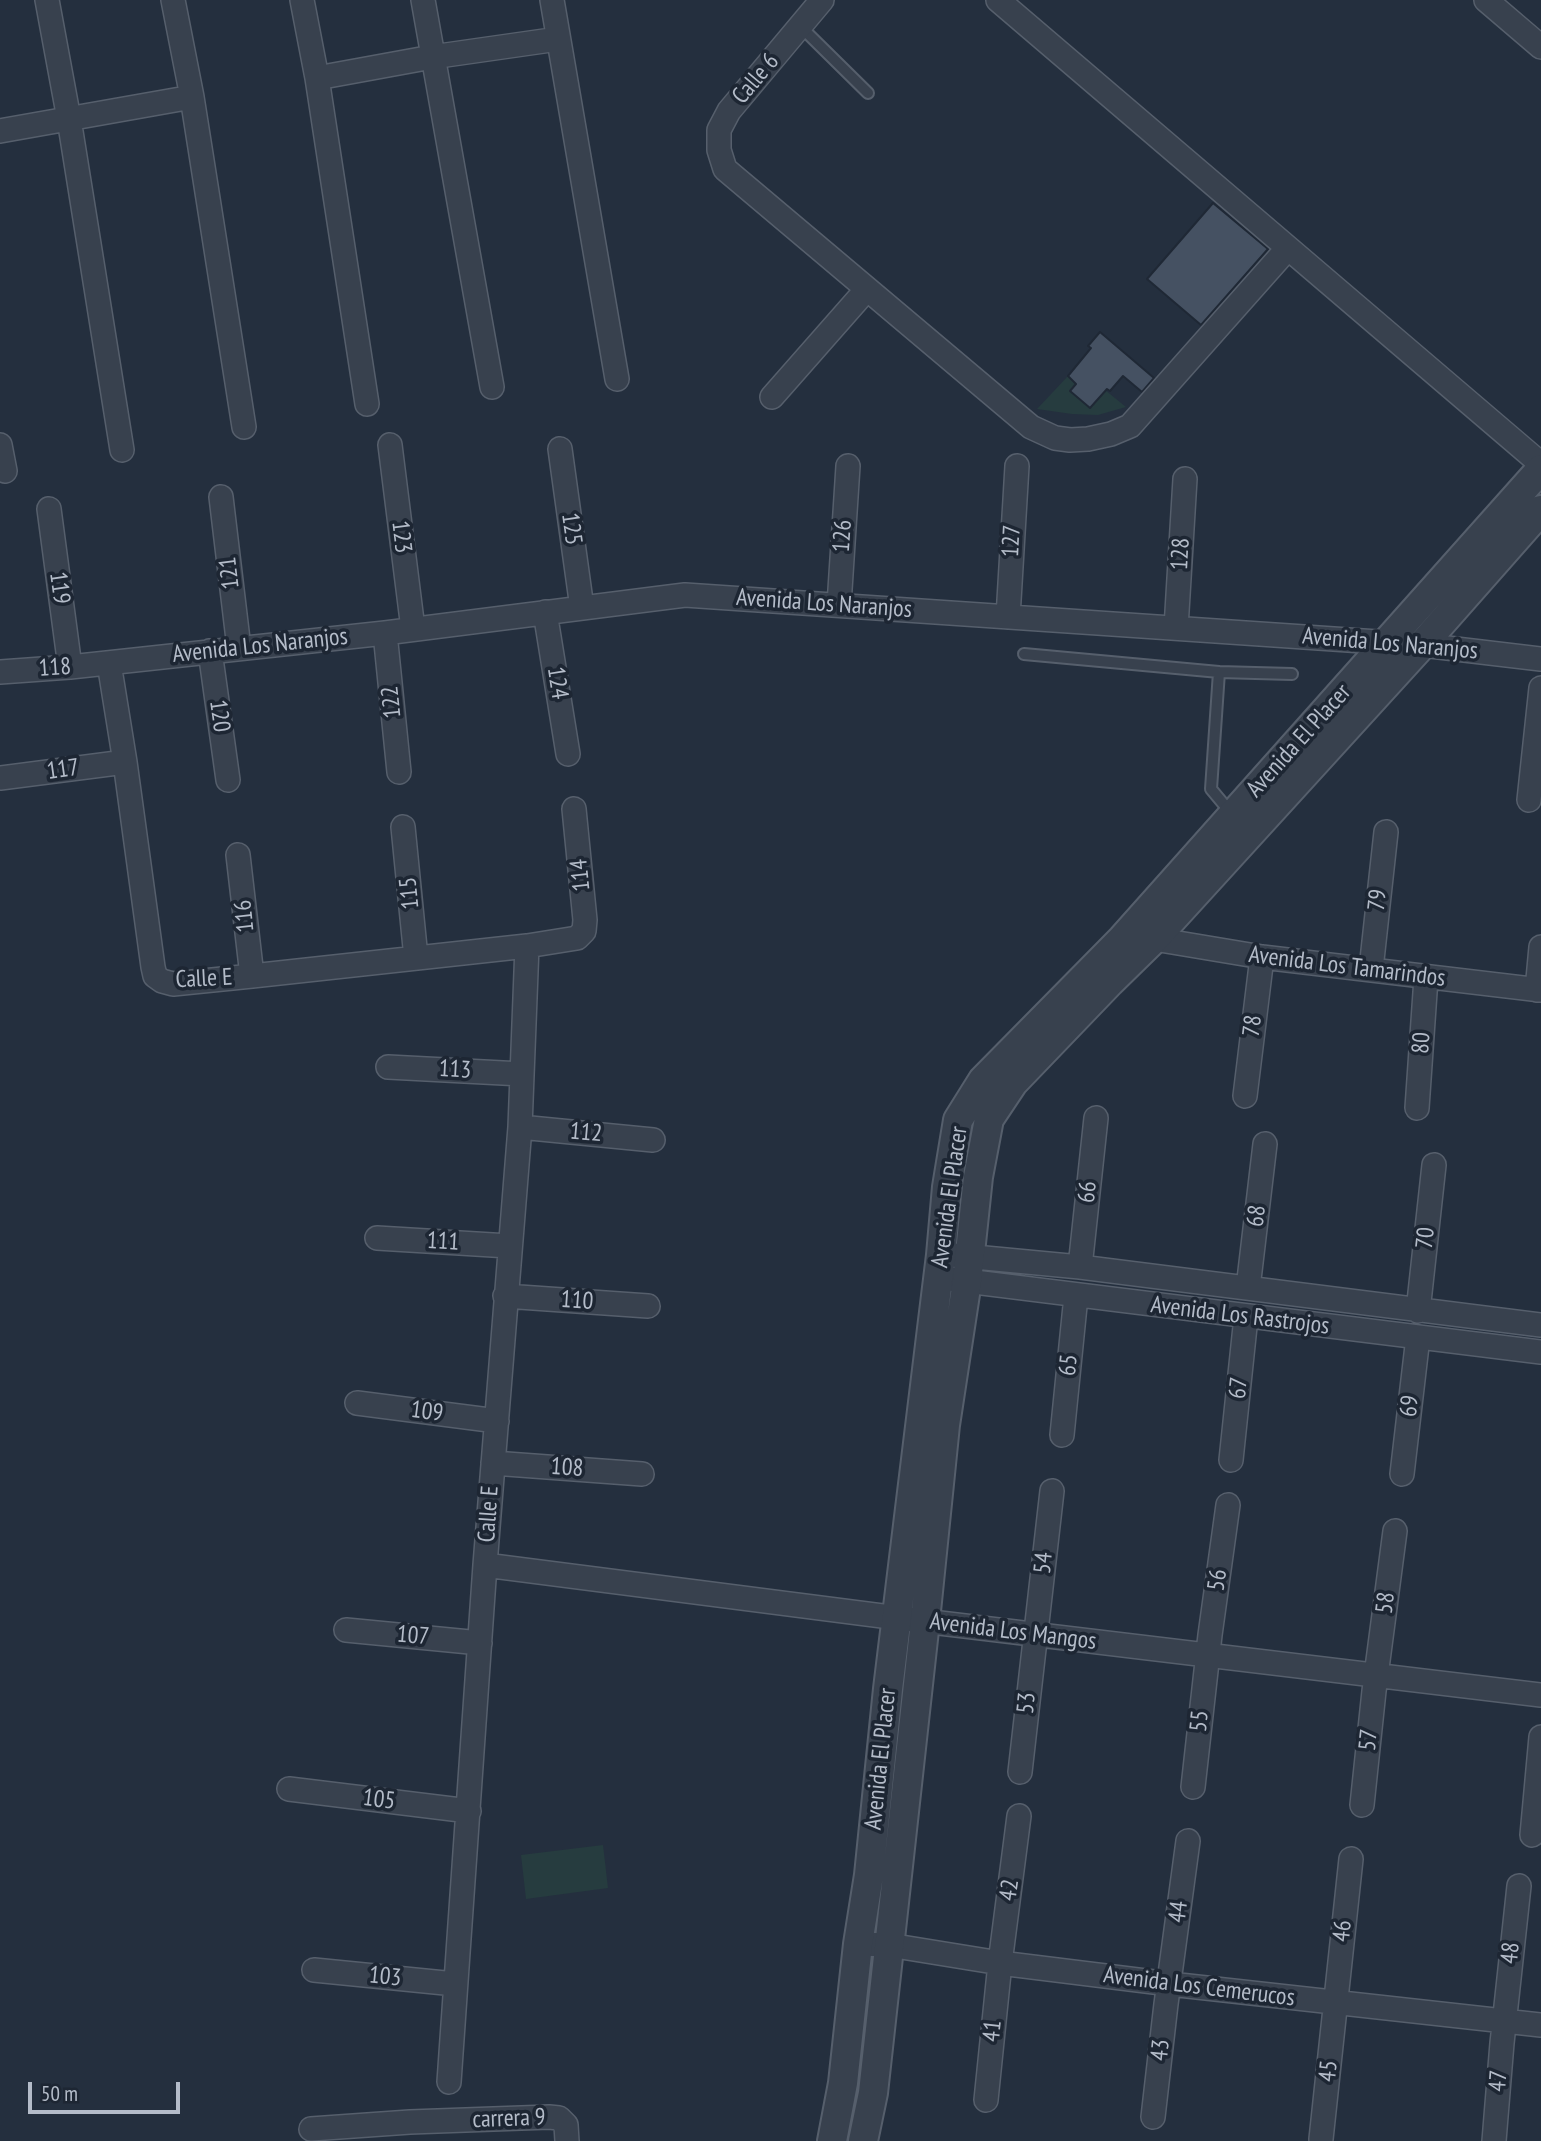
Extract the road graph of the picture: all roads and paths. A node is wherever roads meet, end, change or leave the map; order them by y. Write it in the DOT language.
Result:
graph roads {
  1 [pos="47,0"];
  2 [pos="173,0"];
  3 [pos="302,0"];
  4 [pos="423,0"];
  5 [pos="552,0"];
  6 [pos="822,0"];
  7 [pos="998,0"];
  8 [pos="1502,5"];
  9 [pos="800,26"];
  10 [pos="558,39"];
  11 [pos="1541,47"];
  12 [pos="432,57"];
  13 [pos="317,78"];
  14 [pos="869,93"];
  15 [pos="192,97"];
  16 [pos="69,119"];
  17 [pos="0,131"];
  18 [pos="1288,248"];
  19 [pos="867,289"];
  20 [pos="617,379"];
  21 [pos="492,387"];
  22 [pos="772,397"];
  23 [pos="367,404"];
  24 [pos="244,427"];
  25 [pos="0,445"];
  26 [pos="390,445"];
  27 [pos="560,449"];
  28 [pos="122,450"];
  29 [pos="848,466"];
  30 [pos="1017,466"];
  31 [pos="1541,467"];
  32 [pos="5,471"];
  33 [pos="1185,479"];
  34 [pos="221,497"];
  35 [pos="48,509"];
  36 [pos="1541,510"];
  37 [pos="839,605"];
  38 [pos="582,608"];
  39 [pos="545,612"];
  40 [pos="1007,617"];
  41 [pos="1176,628"];
  42 [pos="413,629"];
  43 [pos="385,633"];
  44 [pos="1388,642"];
  45 [pos="1422,645"];
  46 [pos="239,648"];
  47 [pos="210,651"];
  48 [pos="1024,654"];
  49 [pos="1541,659"];
  50 [pos="109,663"];
  51 [pos="70,667"];
  52 [pos="0,672"];
  53 [pos="1219,672"];
  54 [pos="1292,674"];
  55 [pos="1541,688"];
  56 [pos="568,754"];
  57 [pos="125,762"];
  58 [pos="398,772"];
  59 [pos="0,778"];
  60 [pos="228,780"];
  61 [pos="1529,800"];
  62 [pos="573,808"];
  63 [pos="1233,815"];
  64 [pos="403,827"];
  65 [pos="1386,832"];
  66 [pos="238,855"];
  67 [pos="577,938"];
  68 [pos="1154,939"];
  69 [pos="527,946"];
  70 [pos="1541,947"];
  71 [pos="1262,957"];
  72 [pos="416,958"];
  73 [pos="1371,969"];
  74 [pos="252,976"];
  75 [pos="1426,978"];
  76 [pos="1539,990"];
  77 [pos="388,1067"];
  78 [pos="522,1074"];
  79 [pos="1245,1096"];
  80 [pos="1417,1108"];
  81 [pos="1096,1118"];
  82 [pos="520,1127"];
  83 [pos="653,1140"];
  84 [pos="1265,1144"];
  85 [pos="1434,1165"];
  86 [pos="377,1238"];
  87 [pos="509,1246"];
  88 [pos="940,1266"];
  89 [pos="1080,1266"];
  90 [pos="969,1269"];
  91 [pos="1248,1288"];
  92 [pos="505,1296"];
  93 [pos="1076,1296"];
  94 [pos="648,1306"];
  95 [pos="1418,1311"];
  96 [pos="1246,1317"];
  97 [pos="1541,1325"];
  98 [pos="1418,1337"];
  99 [pos="1541,1352"];
  100 [pos="357,1403"];
  101 [pos="497,1421"];
  102 [pos="1062,1434"];
  103 [pos="1231,1460"];
  104 [pos="493,1462"];
  105 [pos="642,1474"];
  106 [pos="1402,1474"];
  107 [pos="1052,1491"];
  108 [pos="1228,1505"];
  109 [pos="1395,1531"];
  110 [pos="485,1565"];
  111 [pos="898,1618"];
  112 [pos="925,1621"];
  113 [pos="346,1630"];
  114 [pos="1036,1635"];
  115 [pos="481,1643"];
  116 [pos="1208,1655"];
  117 [pos="1377,1675"];
  118 [pos="1541,1695"];
  119 [pos="1541,1737"];
  120 [pos="1020,1772"];
  121 [pos="1193,1787"];
  122 [pos="289,1789"];
  123 [pos="1362,1805"];
  124 [pos="468,1811"];
  125 [pos="1019,1816"];
  126 [pos="1532,1835"];
  127 [pos="1188,1840"];
  128 [pos="1351,1859"];
  129 [pos="1518,1886"];
  130 [pos="858,1944"];
  131 [pos="889,1945"];
  132 [pos="1000,1963"];
  133 [pos="314,1970"];
  134 [pos="455,1984"];
  135 [pos="1170,1984"];
  136 [pos="1336,2003"];
  137 [pos="1504,2021"];
  138 [pos="1541,2025"];
  139 [pos="449,2082"];
  140 [pos="986,2100"];
  141 [pos="1153,2117"];
  142 [pos="311,2129"];
  143 [pos="411,2132"];
  144 [pos="1321,2139"];
  145 [pos="567,2141"];
  146 [pos="832,2141"];
  147 [pos="863,2141"];
  148 [pos="1494,2141"];
  1 -- 16 [label="street"];
  2 -- 15 [label="street"];
  3 -- 13 [label="street"];
  4 -- 12 [label="street"];
  5 -- 10 [label="street"];
  6 -- 9 [label="street, Calle 6"];
  7 -- 18 [label="street"];
  8 -- 11 [label="street"];
  9 -- 14 [label="lane"];
  9 -- 19 [label="street, Calle 6"];
  10 -- 12 [label="street"];
  10 -- 20 [label="street"];
  12 -- 13 [label="street"];
  12 -- 21 [label="street"];
  13 -- 23 [label="street"];
  15 -- 16 [label="street"];
  15 -- 24 [label="street"];
  16 -- 17 [label="street"];
  16 -- 28 [label="street"];
  18 -- 19 [label="street"];
  18 -- 31 [label="street"];
  19 -- 22 [label="street"];
  25 -- 32 [label="street"];
  26 -- 42 [label="street, 123"];
  27 -- 38 [label="street, 125"];
  29 -- 37 [label="street, 126"];
  30 -- 40 [label="street, 127"];
  31 -- 44 [label="street, Avenida El Placer"];
  33 -- 41 [label="street, 128"];
  34 -- 46 [label="street, 121"];
  35 -- 51 [label="street, 119"];
  36 -- 45 [label="street, Avenida El Placer"];
  37 -- 38 [label="street, Avenida Los Naranjos"];
  37 -- 40 [label="street, Avenida Los Naranjos"];
  38 -- 39 [label="street, Avenida Los Naranjos"];
  39 -- 42 [label="street, Avenida Los Naranjos"];
  39 -- 56 [label="street, 124"];
  40 -- 41 [label="street, Avenida Los Naranjos"];
  41 -- 44 [label="street, Avenida Los Naranjos"];
  42 -- 43 [label="street, Avenida Los Naranjos"];
  43 -- 46 [label="street, Avenida Los Naranjos"];
  43 -- 58 [label="street, 122"];
  44 -- 45 [label="street, Avenida Los Naranjos"];
  44 -- 63 [label="street, Avenida El Placer"];
  45 -- 49 [label="street, Avenida Los Naranjos"];
  45 -- 68 [label="street, Avenida El Placer"];
  46 -- 47 [label="street, Avenida Los Naranjos"];
  47 -- 50 [label="street, Avenida Los Naranjos"];
  47 -- 60 [label="street, 120"];
  48 -- 53 [label="lane"];
  50 -- 51 [label="street, 118"];
  50 -- 57 [label="street, Calle E"];
  51 -- 52 [label="street, 118"];
  53 -- 54 [label="lane"];
  53 -- 63 [label="lane"];
  55 -- 61 [label="street"];
  57 -- 59 [label="street, 117"];
  57 -- 74 [label="street, Calle E"];
  62 -- 67 [label="street, 114"];
  63 -- 88 [label="street, Avenida El Placer"];
  64 -- 72 [label="street, 115"];
  65 -- 73 [label="street, 79"];
  66 -- 74 [label="street, 116"];
  67 -- 69 [label="street, Calle E"];
  68 -- 71 [label="street, Avenida Los Tamarindos"];
  68 -- 90 [label="street, Avenida El Placer"];
  69 -- 72 [label="street, Calle E"];
  69 -- 78 [label="street, Calle E"];
  70 -- 76 [label="street"];
  71 -- 73 [label="street, Avenida Los Tamarindos"];
  71 -- 79 [label="street, 78"];
  72 -- 74 [label="street, Calle E"];
  73 -- 75 [label="street, Avenida Los Tamarindos"];
  75 -- 76 [label="street, Avenida Los Tamarindos"];
  75 -- 80 [label="street, 80"];
  77 -- 78 [label="street, 113"];
  78 -- 82 [label="street, Calle E"];
  81 -- 89 [label="street, 66"];
  82 -- 83 [label="street, 112"];
  82 -- 87 [label="street, Calle E"];
  84 -- 91 [label="street, 68"];
  85 -- 95 [label="street, 70"];
  86 -- 87 [label="street, 111"];
  87 -- 92 [label="street, Calle E"];
  88 -- 90 [label="street, Avenida Los Rastrojos"];
  88 -- 111 [label="street, Avenida El Placer"];
  89 -- 90 [label="street, Avenida Los Rastrojos"];
  89 -- 91 [label="street, Avenida Los Rastrojos"];
  90 -- 93 [label="street, Avenida Los Rastrojos"];
  90 -- 112 [label="street, Avenida El Placer"];
  91 -- 95 [label="street, Avenida Los Rastrojos"];
  92 -- 94 [label="street, 110"];
  92 -- 101 [label="street, Calle E"];
  93 -- 96 [label="street, Avenida Los Rastrojos"];
  93 -- 102 [label="street, 65"];
  95 -- 97 [label="street, Avenida Los Rastrojos"];
  96 -- 98 [label="street, Avenida Los Rastrojos"];
  96 -- 103 [label="street, 67"];
  98 -- 99 [label="street, Avenida Los Rastrojos"];
  98 -- 106 [label="street, 69"];
  100 -- 101 [label="street, 109"];
  101 -- 104 [label="street, Calle E"];
  104 -- 105 [label="street, 108"];
  104 -- 110 [label="street, Calle E"];
  107 -- 114 [label="street, 54"];
  108 -- 116 [label="street, 56"];
  109 -- 117 [label="street, 58"];
  110 -- 111 [label="street, Avenida Los Mangos"];
  110 -- 115 [label="street, Calle E"];
  111 -- 112 [label="street, Avenida Los Mangos"];
  111 -- 130 [label="street, Avenida El Placer"];
  112 -- 114 [label="street, Avenida Los Mangos"];
  112 -- 131 [label="street, Avenida El Placer"];
  113 -- 115 [label="street, 107"];
  114 -- 116 [label="street, Avenida Los Mangos"];
  114 -- 120 [label="street, 53"];
  115 -- 124 [label="street, Calle E"];
  116 -- 117 [label="street, Avenida Los Mangos"];
  116 -- 121 [label="street, 55"];
  117 -- 118 [label="street, Avenida Los Mangos"];
  117 -- 123 [label="street, 57"];
  119 -- 126 [label="street"];
  122 -- 124 [label="street, 105"];
  124 -- 134 [label="street, Calle E"];
  125 -- 132 [label="street, 42"];
  127 -- 135 [label="street, 44"];
  128 -- 136 [label="street, 46"];
  129 -- 137 [label="street, 48"];
  130 -- 131 [label="street, Avenida Los Cemerucos"];
  130 -- 146 [label="street, Avenida El Placer"];
  131 -- 132 [label="street, Avenida Los Cemerucos"];
  131 -- 147 [label="street, Avenida El Placer"];
  132 -- 135 [label="street, Avenida Los Cemerucos"];
  132 -- 140 [label="street, 41"];
  133 -- 134 [label="street, 103"];
  134 -- 139 [label="street, Calle E"];
  135 -- 136 [label="street, Avenida Los Cemerucos"];
  135 -- 141 [label="street, 43"];
  136 -- 137 [label="street, Avenida Los Cemerucos"];
  136 -- 144 [label="street, 45"];
  137 -- 138 [label="street, Avenida Los Cemerucos"];
  137 -- 148 [label="street, 47"];
  142 -- 143 [label="street"];
  143 -- 145 [label="street, carrera 9"];
}
